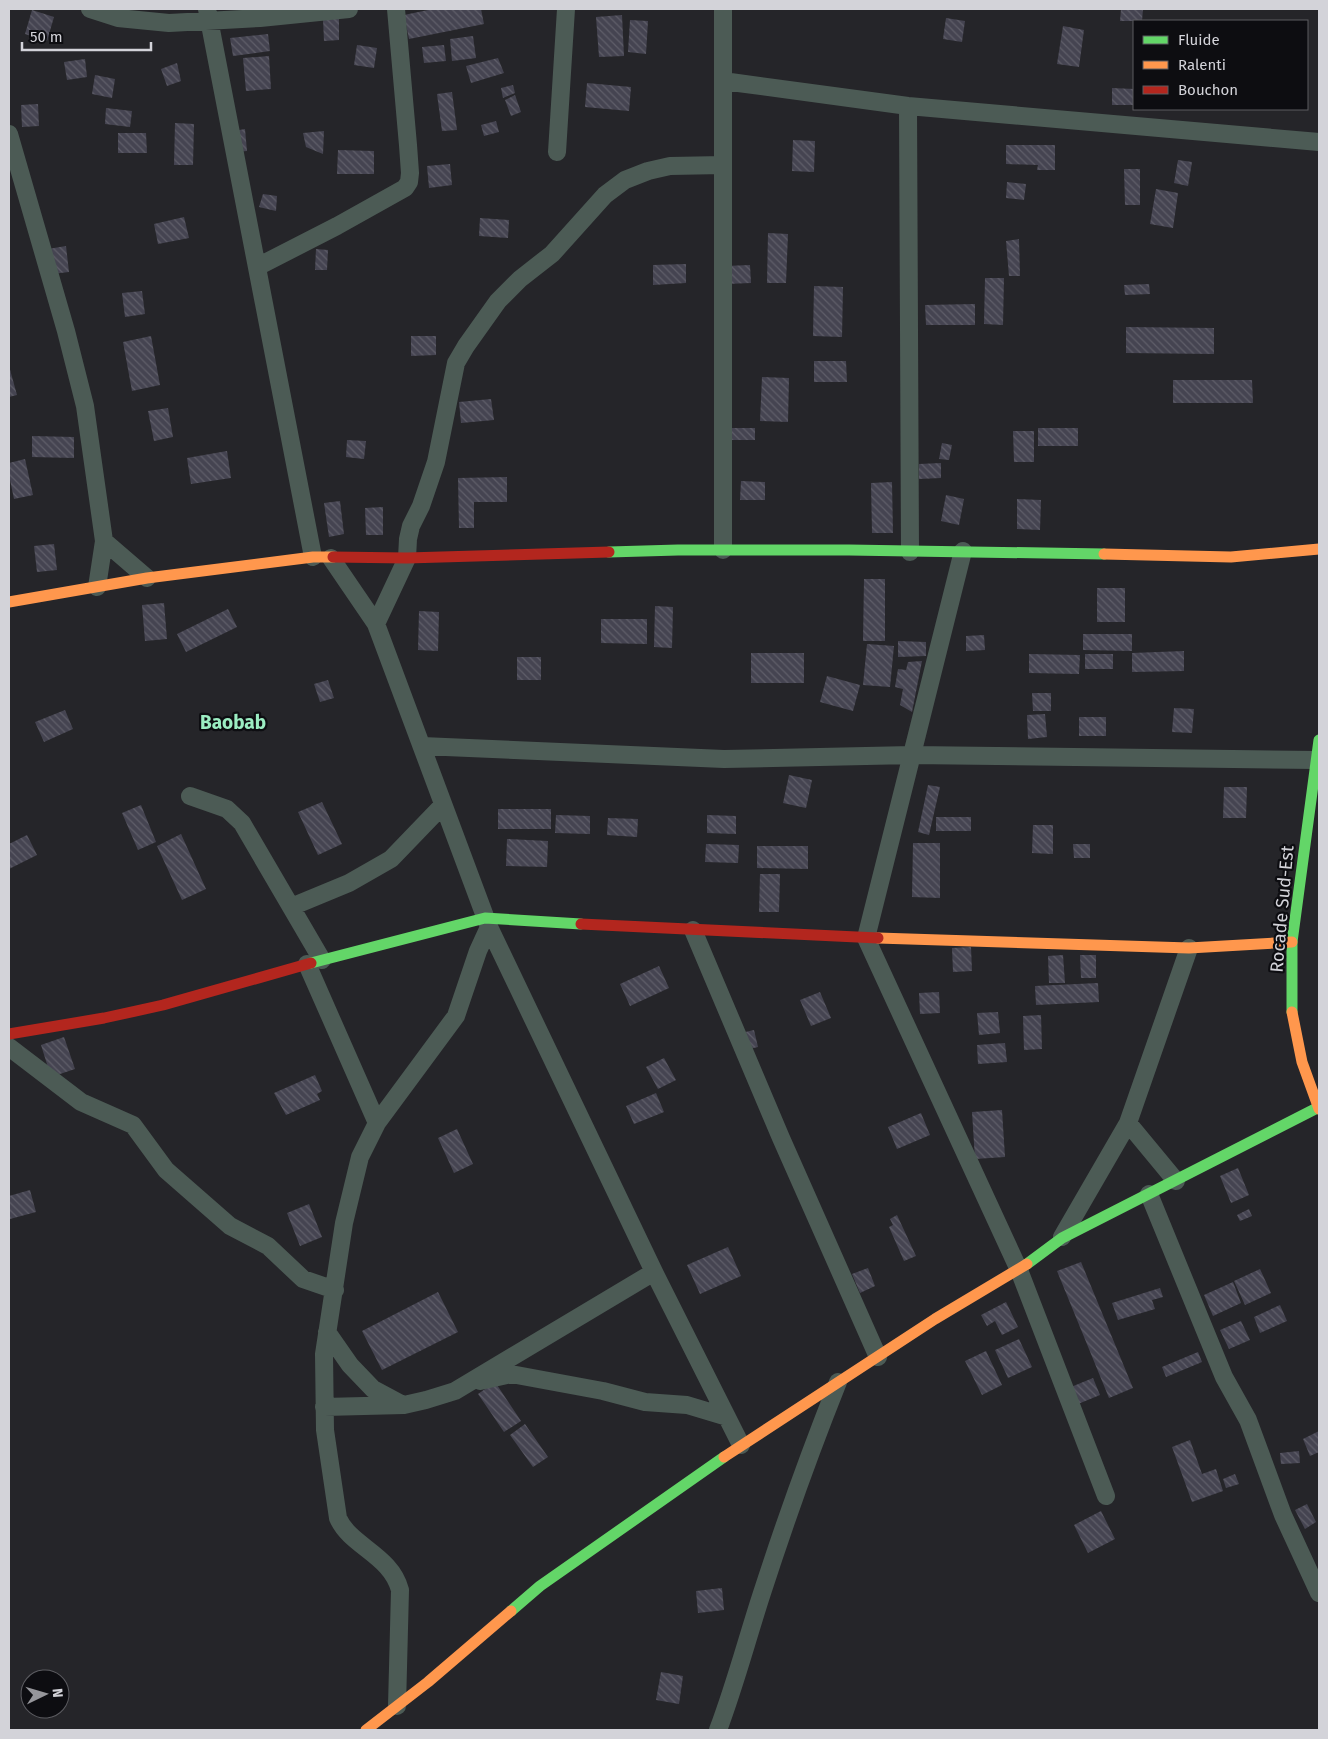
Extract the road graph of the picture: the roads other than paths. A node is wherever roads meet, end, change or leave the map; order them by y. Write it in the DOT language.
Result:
graph roads {
  1 [pos="90,9"];
  2 [pos="349,9"];
  3 [pos="396,9"];
  4 [pos="566,9"];
  5 [pos="723,9"];
  6 [pos="208,14"];
  7 [pos="723,81"];
  8 [pos="908,106"];
  9 [pos="9,134"];
  10 [pos="1319,142"];
  11 [pos="557,152"];
  12 [pos="723,166"];
  13 [pos="257,267"];
  14 [pos="104,541"];
  15 [pos="1319,549"];
  16 [pos="723,550"];
  17 [pos="910,552"];
  18 [pos="963,552"];
  19 [pos="313,557"];
  20 [pos="331,558"];
  21 [pos="408,558"];
  22 [pos="146,578"];
  23 [pos="96,587"];
  24 [pos="9,602"];
  25 [pos="376,624"];
  26 [pos="1319,740"];
  27 [pos="422,746"];
  28 [pos="912,755"];
  29 [pos="1316,760"];
  30 [pos="190,796"];
  31 [pos="443,805"];
  32 [pos="291,907"];
  33 [pos="487,922"];
  34 [pos="693,930"];
  35 [pos="866,938"];
  36 [pos="1292,942"];
  37 [pos="1189,948"];
  38 [pos="314,962"];
  39 [pos="9,1034"];
  40 [pos="9,1047"];
  41 [pos="1319,1108"];
  42 [pos="377,1123"];
  43 [pos="1128,1123"];
  44 [pos="1176,1181"];
  45 [pos="1149,1194"];
  46 [pos="1062,1238"];
  47 [pos="1018,1270"];
  48 [pos="654,1272"];
  49 [pos="335,1290"];
  50 [pos="327,1332"];
  51 [pos="878,1357"];
  52 [pos="838,1382"];
  53 [pos="466,1384"];
  54 [pos="404,1405"];
  55 [pos="324,1407"];
  56 [pos="727,1418"];
  57 [pos="740,1445"];
  58 [pos="1106,1496"];
  59 [pos="1319,1593"];
  60 [pos="397,1706"];
  61 [pos="366,1730"];
  62 [pos="718,1730"];
  1 -- 6 [label="street"];
  2 -- 6 [label="street"];
  3 -- 13 [label="street"];
  4 -- 11 [label="street"];
  5 -- 7 [label="street"];
  6 -- 13 [label="street"];
  7 -- 8 [label="street"];
  7 -- 12 [label="street"];
  8 -- 10 [label="street"];
  8 -- 17 [label="street"];
  9 -- 14 [label="street"];
  12 -- 16 [label="street"];
  12 -- 21 [label="street"];
  13 -- 19 [label="street"];
  14 -- 22 [label="street"];
  14 -- 23 [label="street"];
  15 -- 18 [label="street"];
  16 -- 17 [label="street"];
  16 -- 21 [label="street"];
  17 -- 18 [label="street"];
  18 -- 28 [label="street"];
  19 -- 20 [label="street"];
  19 -- 22 [label="street"];
  20 -- 21 [label="street"];
  20 -- 25 [label="street"];
  21 -- 25 [label="street"];
  22 -- 23 [label="street"];
  23 -- 24 [label="street"];
  25 -- 27 [label="street"];
  26 -- 29 [label="street, Rocade Sud-Est"];
  27 -- 28 [label="street"];
  27 -- 31 [label="street"];
  28 -- 29 [label="street"];
  28 -- 35 [label="street"];
  29 -- 36 [label="street, Rocade Sud-Est"];
  30 -- 32 [label="street"];
  31 -- 32 [label="street"];
  31 -- 33 [label="street"];
  32 -- 38 [label="street"];
  33 -- 34 [label="street"];
  33 -- 38 [label="street"];
  33 -- 42 [label="street"];
  33 -- 48 [label="street"];
  34 -- 35 [label="street"];
  34 -- 51 [label="street"];
  35 -- 37 [label="street"];
  35 -- 47 [label="street"];
  36 -- 37 [label="street"];
  36 -- 41 [label="street, Rocade Sud-Est"];
  37 -- 43 [label="street"];
  38 -- 39 [label="street"];
  38 -- 42 [label="street"];
  40 -- 49 [label="street"];
  41 -- 44 [label="street"];
  42 -- 49 [label="street"];
  43 -- 44 [label="street"];
  43 -- 46 [label="street"];
  44 -- 45 [label="street"];
  45 -- 46 [label="street"];
  45 -- 59 [label="street"];
  46 -- 47 [label="street"];
  47 -- 51 [label="street"];
  47 -- 58 [label="street"];
  48 -- 53 [label="street"];
  48 -- 56 [label="street"];
  49 -- 50 [label="street"];
  50 -- 54 [label="street"];
  50 -- 55 [label="street"];
  51 -- 52 [label="street"];
  52 -- 57 [label="street"];
  52 -- 62 [label="street"];
  53 -- 54 [label="street"];
  53 -- 56 [label="street"];
  54 -- 55 [label="street"];
  55 -- 60 [label="street"];
  56 -- 57 [label="street"];
  57 -- 60 [label="street"];
  60 -- 61 [label="street"];
}
